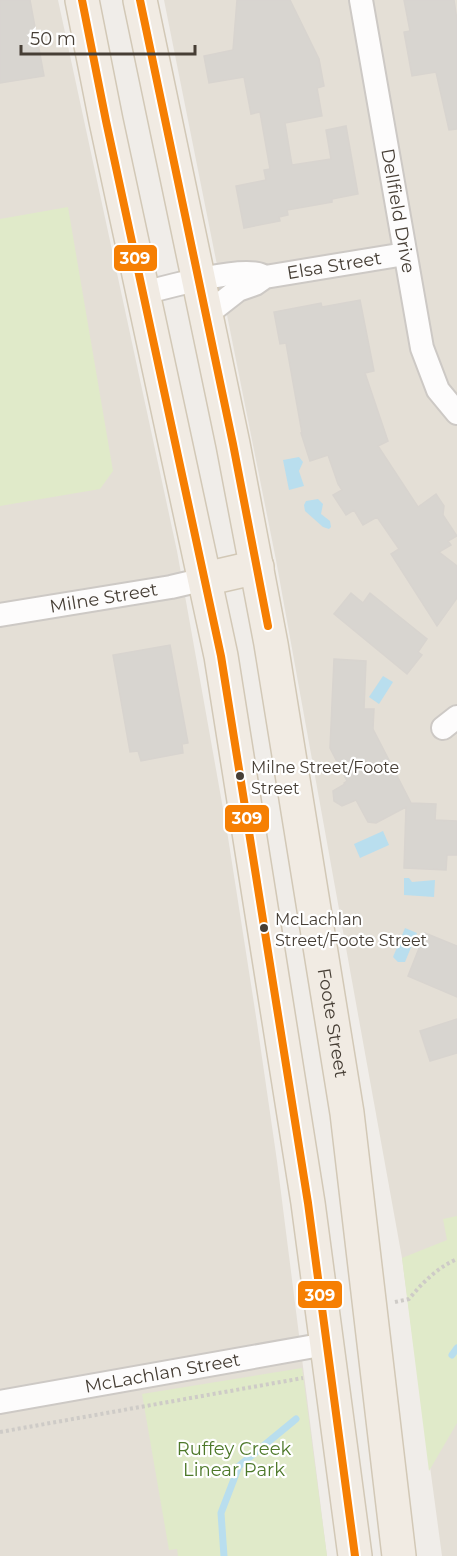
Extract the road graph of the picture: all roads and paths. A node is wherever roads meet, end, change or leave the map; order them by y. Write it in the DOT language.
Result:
graph roads {
  1 [pos="82,0"];
  2 [pos="140,0"];
  3 [pos="360,0"];
  4 [pos="405,254"];
  5 [pos="265,277"];
  6 [pos="199,278"];
  7 [pos="144,293"];
  8 [pos="206,315"];
  9 [pos="457,413"];
  10 [pos="257,567"];
  11 [pos="205,579"];
  12 [pos="0,615"];
  13 [pos="457,1259"];
  14 [pos="392,1303"];
  15 [pos="373,1338"];
  16 [pos="326,1344"];
  17 [pos="306,1377"];
  18 [pos="0,1402"];
  19 [pos="0,1432"];
  20 [pos="355,1556"];
  21 [pos="399,1556"];
  1 -- 7 [label="main road"];
  2 -- 6 [label="main road, Foote Street"];
  3 -- 4 [label="street, Dellfield Drive"];
  4 -- 5 [label="street, Elsa Street"];
  4 -- 9 [label="street, Dellfield Drive"];
  5 -- 6 [label="street, Elsa Street"];
  5 -- 8 [label="street, Elsa Street"];
  6 -- 7 [label="street, Elsa Street"];
  6 -- 8 [label="main road, Foote Street"];
  7 -- 11 [label="main road"];
  8 -- 10 [label="main road, Foote Street"];
  10 -- 11 [label="main road"];
  10 -- 15 [label="main road, Foote Street"];
  11 -- 12 [label="street, Milne Street"];
  11 -- 16 [label="main road"];
  13 -- 14 [label="path"];
  15 -- 16 [label="main road"];
  15 -- 21 [label="main road, Foote Street"];
  16 -- 18 [label="street, McLachlan Street"];
  16 -- 20 [label="main road"];
  17 -- 19 [label="path"];
}
